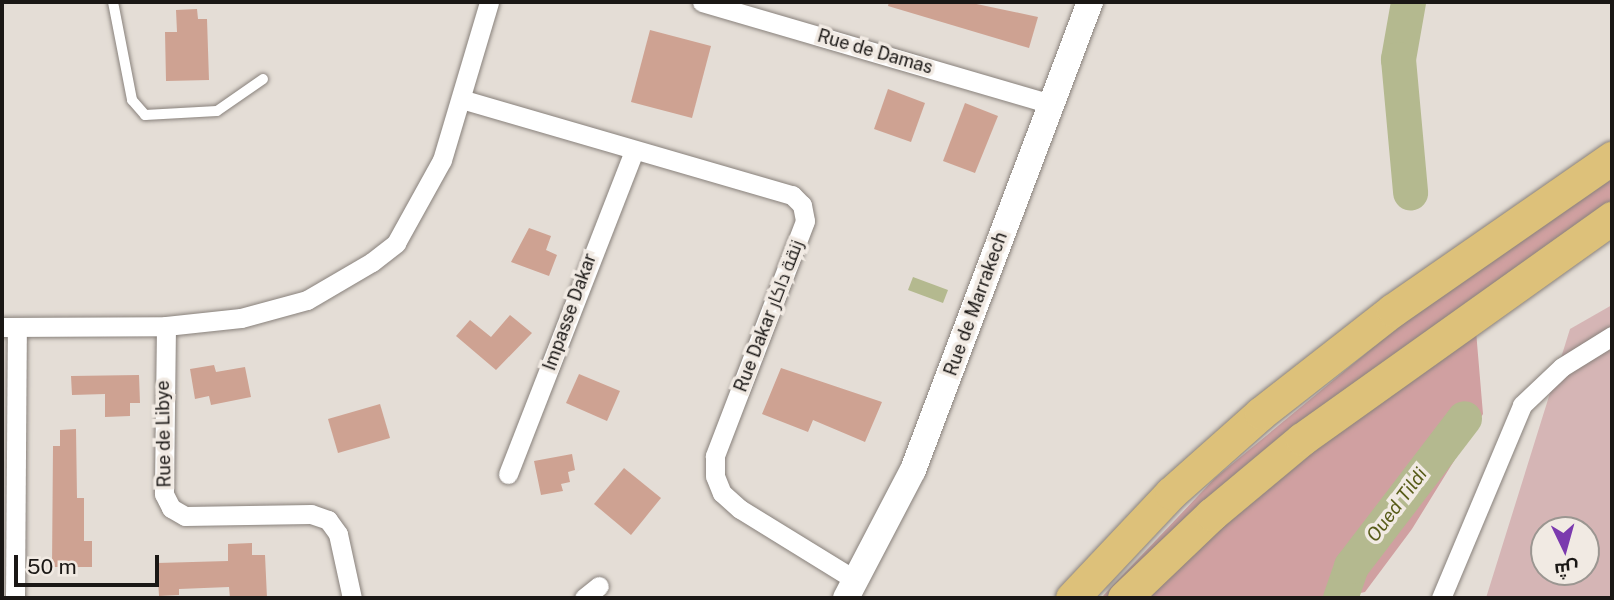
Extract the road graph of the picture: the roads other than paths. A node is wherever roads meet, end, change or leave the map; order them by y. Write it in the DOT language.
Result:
graph roads {
  1 [pos="113,2"];
  2 [pos="489,2"];
  3 [pos="702,2"];
  4 [pos="1090,2"];
  5 [pos="263,79"];
  6 [pos="461,99"];
  7 [pos="1048,103"];
  8 [pos="634,151"];
  9 [pos="1612,158"];
  10 [pos="1612,218"];
  11 [pos="166,326"];
  12 [pos="9,327"];
  13 [pos="1612,336"];
  14 [pos="508,474"];
  15 [pos="852,590"];
  16 [pos="15,598"];
  17 [pos="352,598"];
  18 [pos="1072,598"];
  19 [pos="1124,598"];
  20 [pos="1441,598"];
  1 -- 5 [label="lane"];
  2 -- 6 [label="street"];
  3 -- 7 [label="street, Rue de Damas"];
  4 -- 7 [label="street, Rue de Marrakech"];
  6 -- 8 [label="street, Rue Dakar زنقة داكار"];
  6 -- 11 [label="street"];
  7 -- 15 [label="street, Rue de Marrakech"];
  8 -- 14 [label="street, Impasse Dakar"];
  8 -- 15 [label="street, Rue Dakar زنقة داكار"];
  9 -- 18 [label="highway"];
  10 -- 19 [label="highway"];
  11 -- 12 [label="street"];
  11 -- 17 [label="street, Rue de Libye"];
  12 -- 16 [label="street"];
  13 -- 20 [label="street"];
}
